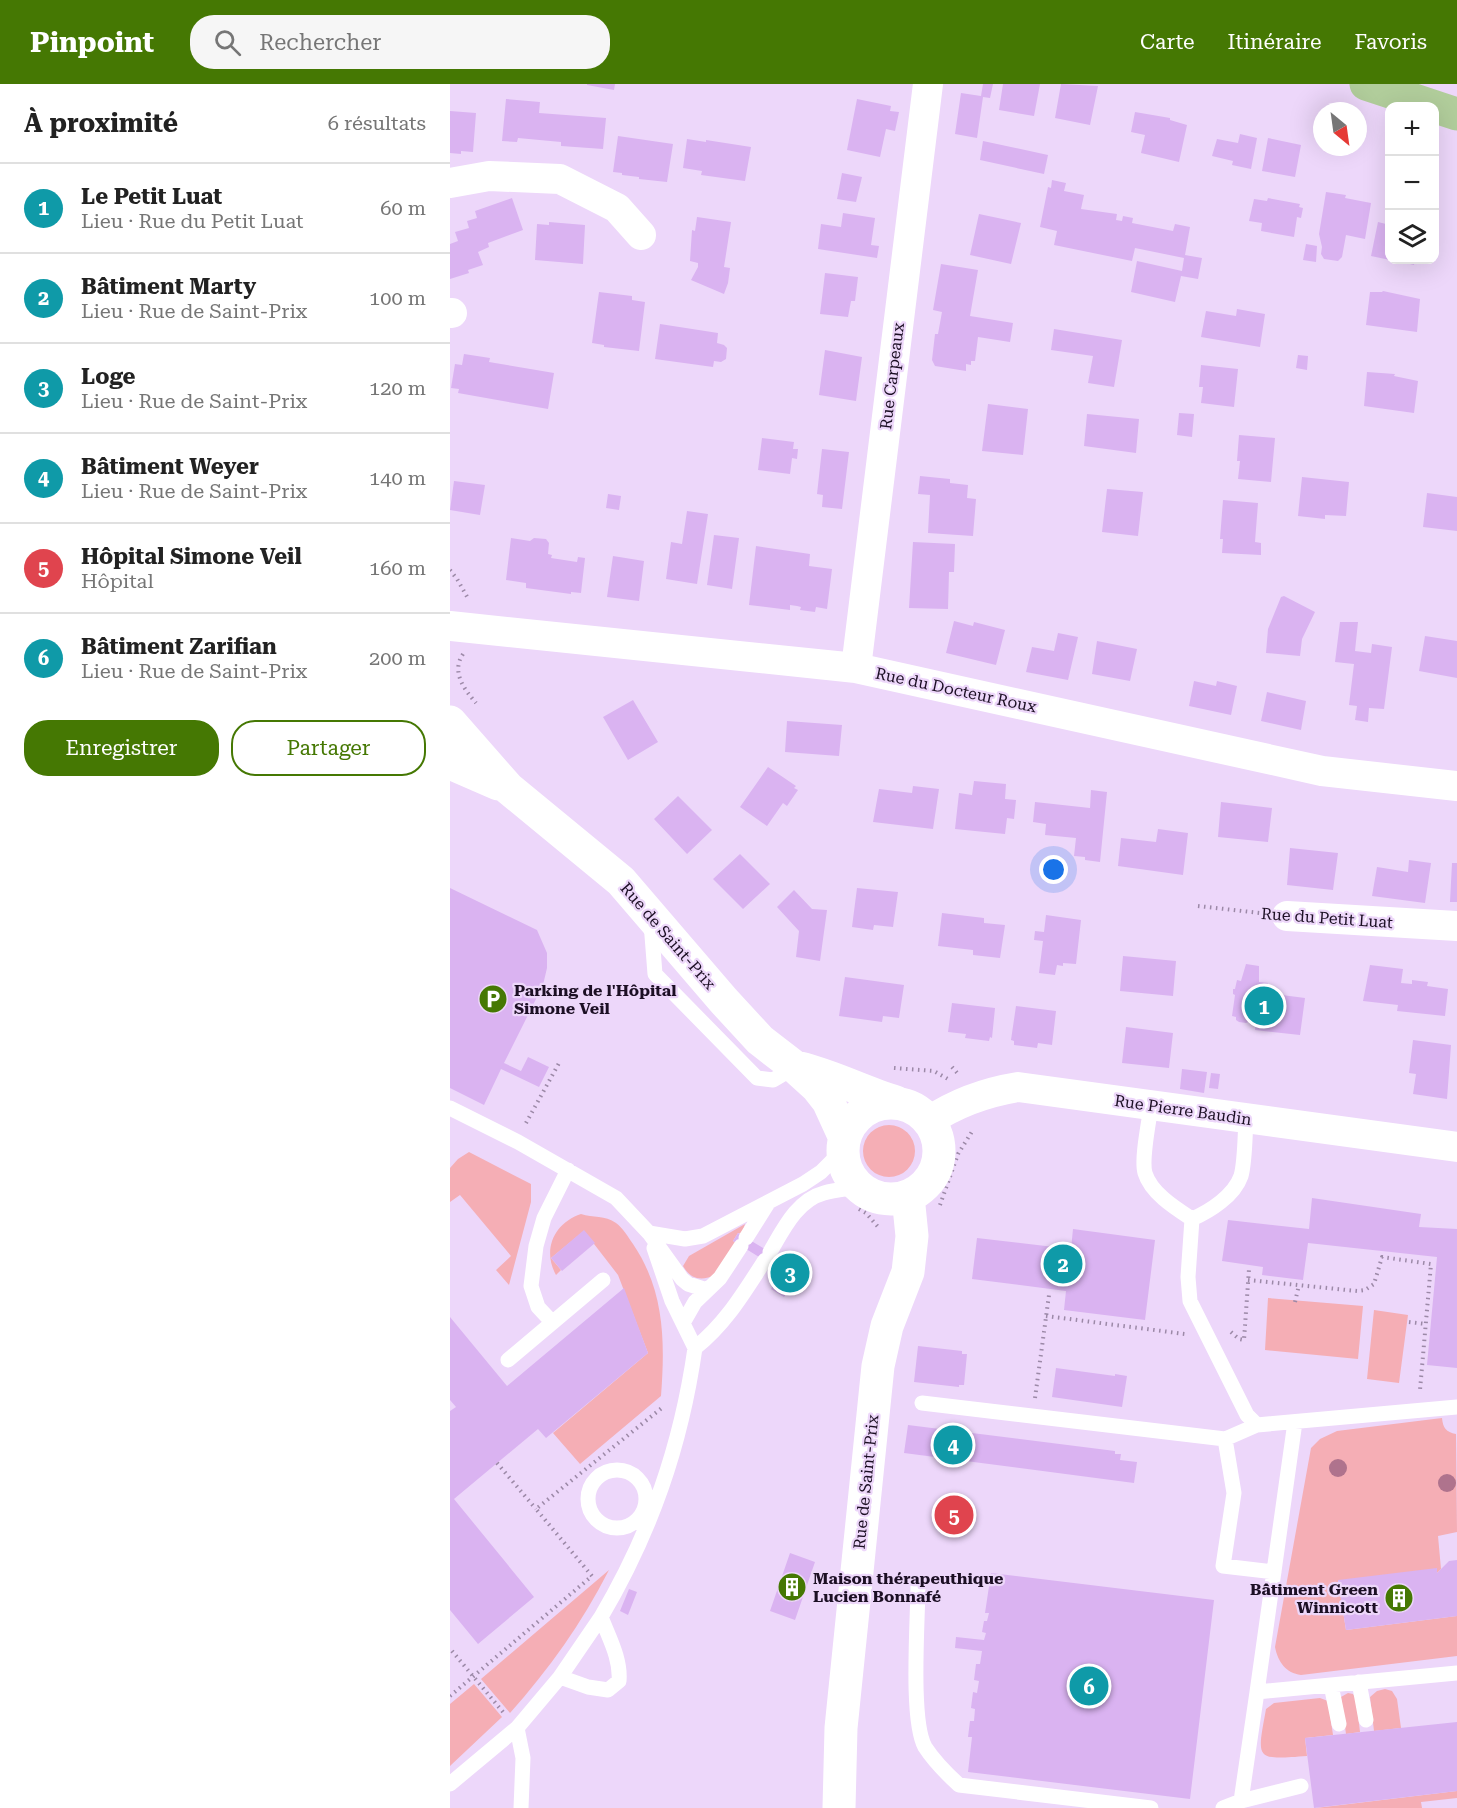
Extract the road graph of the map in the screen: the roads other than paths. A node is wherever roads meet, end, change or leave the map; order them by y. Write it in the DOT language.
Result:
graph roads {
  1 [pos="928,84"];
  2 [pos="1366,84"];
  3 [pos="1457,114"];
  4 [pos="450,183"];
  5 [pos="641,235"];
  6 [pos="459,638"];
  7 [pos="856,668"];
  8 [pos="450,722"];
  9 [pos="450,763"];
  10 [pos="1457,786"];
  11 [pos="508,788"];
  12 [pos="1287,916"];
  13 [pos="1457,926"];
  14 [pos="795,1066"];
  15 [pos="896,1102"];
  16 [pos="1151,1106"];
  17 [pos="450,1108"];
  18 [pos="1246,1119"];
  19 [pos="929,1121"];
  20 [pos="843,1144"];
  21 [pos="1450,1146"];
  22 [pos="568,1170"];
  23 [pos="857,1187"];
  24 [pos="908,1196"];
  25 [pos="768,1203"];
  26 [pos="1192,1219"];
  27 [pos="649,1233"];
  28 [pos="603,1280"];
  29 [pos="706,1290"];
  30 [pos="552,1322"];
  31 [pos="682,1323"];
  32 [pos="695,1348"];
  33 [pos="508,1360"];
  34 [pos="922,1403"];
  35 [pos="1457,1407"];
  36 [pos="1295,1422"];
  37 [pos="1257,1425"];
  38 [pos="1226,1439"];
  39 [pos="1274,1572"];
  40 [pos="918,1584"];
  41 [pos="601,1617"];
  42 [pos="1457,1673"];
  43 [pos="560,1677"];
  44 [pos="1359,1682"];
  45 [pos="1331,1685"];
  46 [pos="1257,1692"];
  47 [pos="1366,1720"];
  48 [pos="1339,1724"];
  49 [pos="517,1728"];
  50 [pos="450,1784"];
  51 [pos="1301,1786"];
  52 [pos="1241,1801"];
  53 [pos="521,1808"];
  54 [pos="839,1808"];
  55 [pos="1150,1808"];
  56 [pos="1223,1808"];
  1 -- 7 [label="street, Rue Carpeaux"];
  2 -- 3 [label="main road"];
  4 -- 5 [label="street"];
  6 -- 7 [label="street, Rue du Docteur Roux"];
  7 -- 10 [label="street, Rue du Docteur Roux"];
  8 -- 11 [label="street, Rue de Saint-Prix"];
  9 -- 11 [label="street, Rue de Saint-Prix"];
  11 -- 14 [label="street, Rue de Saint-Prix"];
  12 -- 13 [label="street, Rue du Petit Luat"];
  14 -- 15 [label="street, Rue de Saint-Prix"];
  14 -- 20 [label="street, Rue de Saint-Prix"];
  15 -- 19 [label="street"];
  15 -- 20 [label="street"];
  16 -- 18 [label="street, Rue Pierre Baudin"];
  16 -- 19 [label="street, Rue Pierre Baudin"];
  16 -- 26 [label="lane"];
  17 -- 22 [label="lane"];
  18 -- 21 [label="street, Rue Pierre Baudin"];
  18 -- 26 [label="lane"];
  19 -- 24 [label="street"];
  20 -- 23 [label="street"];
  20 -- 25 [label="lane"];
  22 -- 27 [label="lane"];
  22 -- 30 [label="lane"];
  23 -- 24 [label="street"];
  23 -- 32 [label="lane"];
  24 -- 54 [label="street, Rue de Saint-Prix"];
  25 -- 27 [label="lane"];
  25 -- 29 [label="lane"];
  26 -- 37 [label="lane"];
  27 -- 29 [label="lane"];
  27 -- 31 [label="lane"];
  28 -- 30 [label="lane"];
  29 -- 31 [label="lane"];
  30 -- 33 [label="lane"];
  31 -- 32 [label="lane"];
  32 -- 41 [label="lane"];
  34 -- 38 [label="lane"];
  35 -- 36 [label="lane"];
  36 -- 37 [label="lane"];
  36 -- 39 [label="lane"];
  37 -- 38 [label="lane"];
  38 -- 39 [label="lane"];
  39 -- 46 [label="lane"];
  40 -- 55 [label="lane"];
  41 -- 43 [label="lane"];
  41 -- 43 [label="lane"];
  42 -- 44 [label="lane"];
  43 -- 49 [label="lane"];
  44 -- 45 [label="lane"];
  44 -- 47 [label="lane"];
  45 -- 46 [label="lane"];
  45 -- 48 [label="lane"];
  46 -- 52 [label="lane"];
  49 -- 50 [label="lane"];
  49 -- 53 [label="lane"];
  51 -- 52 [label="lane"];
  52 -- 56 [label="lane"];
}
